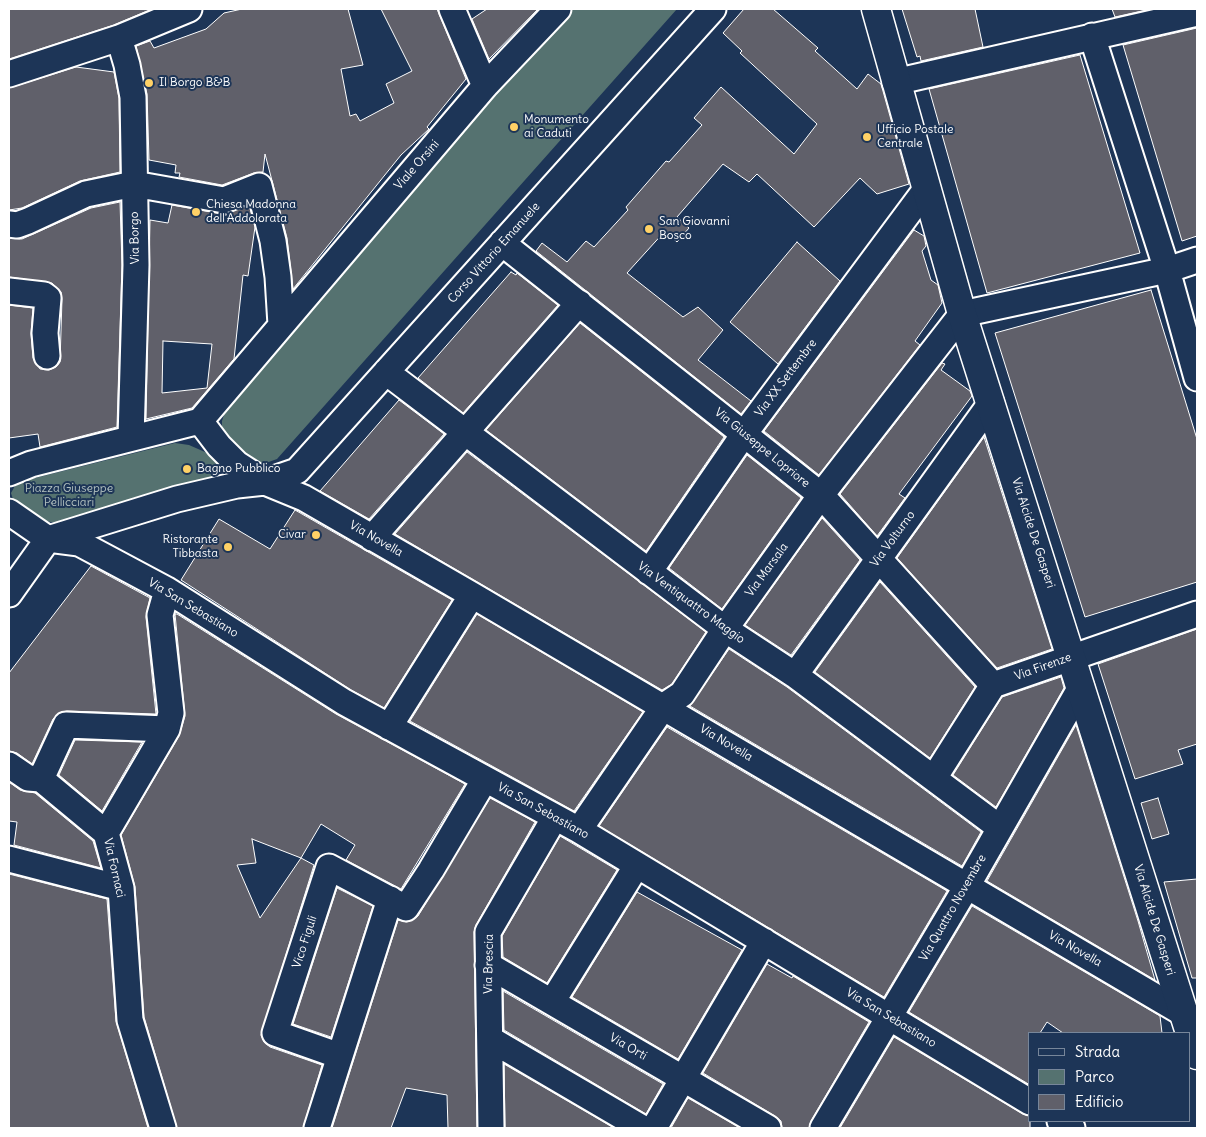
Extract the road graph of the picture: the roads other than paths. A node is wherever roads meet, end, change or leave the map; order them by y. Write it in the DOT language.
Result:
graph roads {
  1 [pos="189,9"];
  2 [pos="452,9"];
  3 [pos="558,9"];
  4 [pos="713,9"];
  5 [pos="876,9"];
  6 [pos="1197,13"];
  7 [pos="147,17"];
  8 [pos="1092,36"];
  9 [pos="119,38"];
  10 [pos="9,74"];
  11 [pos="895,82"];
  12 [pos="485,86"];
  13 [pos="134,184"];
  14 [pos="927,188"];
  15 [pos="9,224"];
  16 [pos="502,243"];
  17 [pos="1197,260"];
  18 [pos="1167,270"];
  19 [pos="9,291"];
  20 [pos="579,303"];
  21 [pos="962,314"];
  22 [pos="281,325"];
  23 [pos="48,356"];
  24 [pos="386,372"];
  25 [pos="1197,378"];
  26 [pos="991,403"];
  27 [pos="200,421"];
  28 [pos="465,432"];
  29 [pos="744,434"];
  30 [pos="131,438"];
  31 [pos="9,472"];
  32 [pos="265,482"];
  33 [pos="821,495"];
  34 [pos="9,512"];
  35 [pos="372,538"];
  36 [pos="48,540"];
  37 [pos="879,557"];
  38 [pos="649,572"];
  39 [pos="167,590"];
  40 [pos="9,594"];
  41 [pos="472,594"];
  42 [pos="1197,614"];
  43 [pos="725,629"];
  44 [pos="1072,656"];
  45 [pos="794,675"];
  46 [pos="994,685"];
  47 [pos="1081,687"];
  48 [pos="664,706"];
  49 [pos="389,727"];
  50 [pos="167,729"];
  51 [pos="9,765"];
  52 [pos="934,778"];
  53 [pos="41,779"];
  54 [pos="485,779"];
  55 [pos="555,817"];
  56 [pos="1000,828"];
  57 [pos="579,830"];
  58 [pos="106,833"];
  59 [pos="9,859"];
  60 [pos="637,865"];
  61 [pos="967,886"];
  62 [pos="121,888"];
  63 [pos="398,903"];
  64 [pos="764,941"];
  65 [pos="488,965"];
  66 [pos="552,1002"];
  67 [pos="1183,1013"];
  68 [pos="890,1016"];
  69 [pos="1189,1032"];
  70 [pos="1191,1037"];
  71 [pos="490,1039"];
  72 [pos="1197,1055"];
  73 [pos="340,1056"];
  74 [pos="682,1078"];
  75 [pos="1028,1101"];
  76 [pos="163,1128"];
  77 [pos="317,1128"];
  78 [pos="491,1128"];
  79 [pos="642,1128"];
  80 [pos="654,1128"];
  81 [pos="768,1128"];
  82 [pos="823,1128"];
  1 -- 7 [label="street"];
  2 -- 12 [label="street"];
  3 -- 12 [label="street, Viale Orsini"];
  4 -- 16 [label="street, Corso Vittorio Emanuele"];
  5 -- 11 [label="street, Via Alcide De Gasperi"];
  6 -- 8 [label="street"];
  7 -- 9 [label="street"];
  8 -- 11 [label="street"];
  8 -- 18 [label="street"];
  9 -- 10 [label="street"];
  9 -- 13 [label="street, Via Borgo"];
  11 -- 14 [label="street, Via Alcide De Gasperi"];
  12 -- 22 [label="street, Viale Orsini"];
  13 -- 15 [label="street"];
  13 -- 22 [label="street"];
  13 -- 30 [label="street, Via Borgo"];
  14 -- 21 [label="street, Via Alcide De Gasperi"];
  14 -- 29 [label="street, Via XX Settembre"];
  16 -- 20 [label="street, Via Giuseppe Lopriore"];
  16 -- 24 [label="street, Corso Vittorio Emanuele"];
  17 -- 18 [label="street"];
  18 -- 21 [label="street"];
  18 -- 25 [label="street"];
  19 -- 23 [label="street"];
  20 -- 28 [label="street"];
  20 -- 29 [label="street, Via Giuseppe Lopriore"];
  21 -- 26 [label="street, Via Alcide De Gasperi"];
  21 -- 33 [label="street, Via Marsala"];
  22 -- 27 [label="street, Viale Orsini"];
  24 -- 28 [label="street, Via Ventiquattro Maggio"];
  24 -- 32 [label="street, Corso Vittorio Emanuele"];
  26 -- 37 [label="street, Via Volturno"];
  26 -- 44 [label="street, Via Alcide De Gasperi"];
  27 -- 30 [label="street"];
  27 -- 32 [label="street, Via Novella"];
  28 -- 35 [label="street"];
  28 -- 38 [label="street, Via Ventiquattro Maggio"];
  29 -- 33 [label="street, Via Giuseppe Lopriore"];
  29 -- 38 [label="street, Via XX Settembre"];
  30 -- 31 [label="street"];
  32 -- 35 [label="street, Via Novella"];
  32 -- 36 [label="street"];
  33 -- 37 [label="street, Via Giuseppe Lopriore"];
  33 -- 43 [label="street, Via Marsala"];
  34 -- 36 [label="street"];
  35 -- 41 [label="street, Via Novella"];
  36 -- 39 [label="street, Via San Sebastiano"];
  36 -- 40 [label="street"];
  37 -- 45 [label="street, Via Volturno"];
  37 -- 46 [label="street, Via Giuseppe Lopriore"];
  38 -- 43 [label="street, Via Ventiquattro Maggio"];
  39 -- 49 [label="street, Via San Sebastiano"];
  39 -- 50 [label="street, Via Fornaci"];
  41 -- 48 [label="street, Via Novella"];
  41 -- 49 [label="street"];
  42 -- 44 [label="street, Via Firenze"];
  43 -- 45 [label="street, Via Ventiquattro Maggio"];
  43 -- 48 [label="street, Via Marsala"];
  44 -- 46 [label="street, Via Firenze"];
  44 -- 47 [label="street, Via Alcide De Gasperi"];
  45 -- 52 [label="street, Via Ventiquattro Maggio"];
  46 -- 52 [label="street"];
  47 -- 56 [label="street, Via Quattro Novembre"];
  47 -- 67 [label="street, Via Alcide De Gasperi"];
  48 -- 57 [label="street, Via Marsala"];
  48 -- 61 [label="street, Via Novella"];
  49 -- 54 [label="street, Via San Sebastiano"];
  50 -- 53 [label="street"];
  50 -- 58 [label="street, Via Fornaci"];
  51 -- 53 [label="street"];
  52 -- 56 [label="street, Via Ventiquattro Maggio"];
  53 -- 58 [label="street"];
  54 -- 55 [label="street, Via San Sebastiano"];
  54 -- 63 [label="street"];
  55 -- 57 [label="street, Via San Sebastiano"];
  55 -- 65 [label="street, Via Brescia"];
  56 -- 61 [label="street, Via Quattro Novembre"];
  57 -- 60 [label="street, Via San Sebastiano"];
  58 -- 62 [label="street, Via Fornaci"];
  59 -- 62 [label="street"];
  60 -- 64 [label="street, Via San Sebastiano"];
  60 -- 66 [label="street"];
  61 -- 67 [label="street, Via Novella"];
  61 -- 68 [label="street, Via Quattro Novembre"];
  62 -- 76 [label="street, Via Fornaci"];
  63 -- 73 [label="street"];
  63 -- 73 [label="street, Vico Figuli"];
  64 -- 68 [label="street, Via San Sebastiano"];
  64 -- 74 [label="street"];
  65 -- 66 [label="street, Via Orti"];
  65 -- 71 [label="street, Via Brescia"];
  66 -- 74 [label="street, Via Orti"];
  67 -- 69 [label="street, Via Alcide De Gasperi"];
  68 -- 75 [label="street, Via San Sebastiano"];
  68 -- 82 [label="street, Via Quattro Novembre"];
  70 -- 72 [label="street, Via Alcide De Gasperi"];
  71 -- 78 [label="street, Via Brescia"];
  71 -- 79 [label="street"];
  73 -- 77 [label="street"];
  74 -- 80 [label="street"];
  74 -- 81 [label="street, Via Orti"];
}
